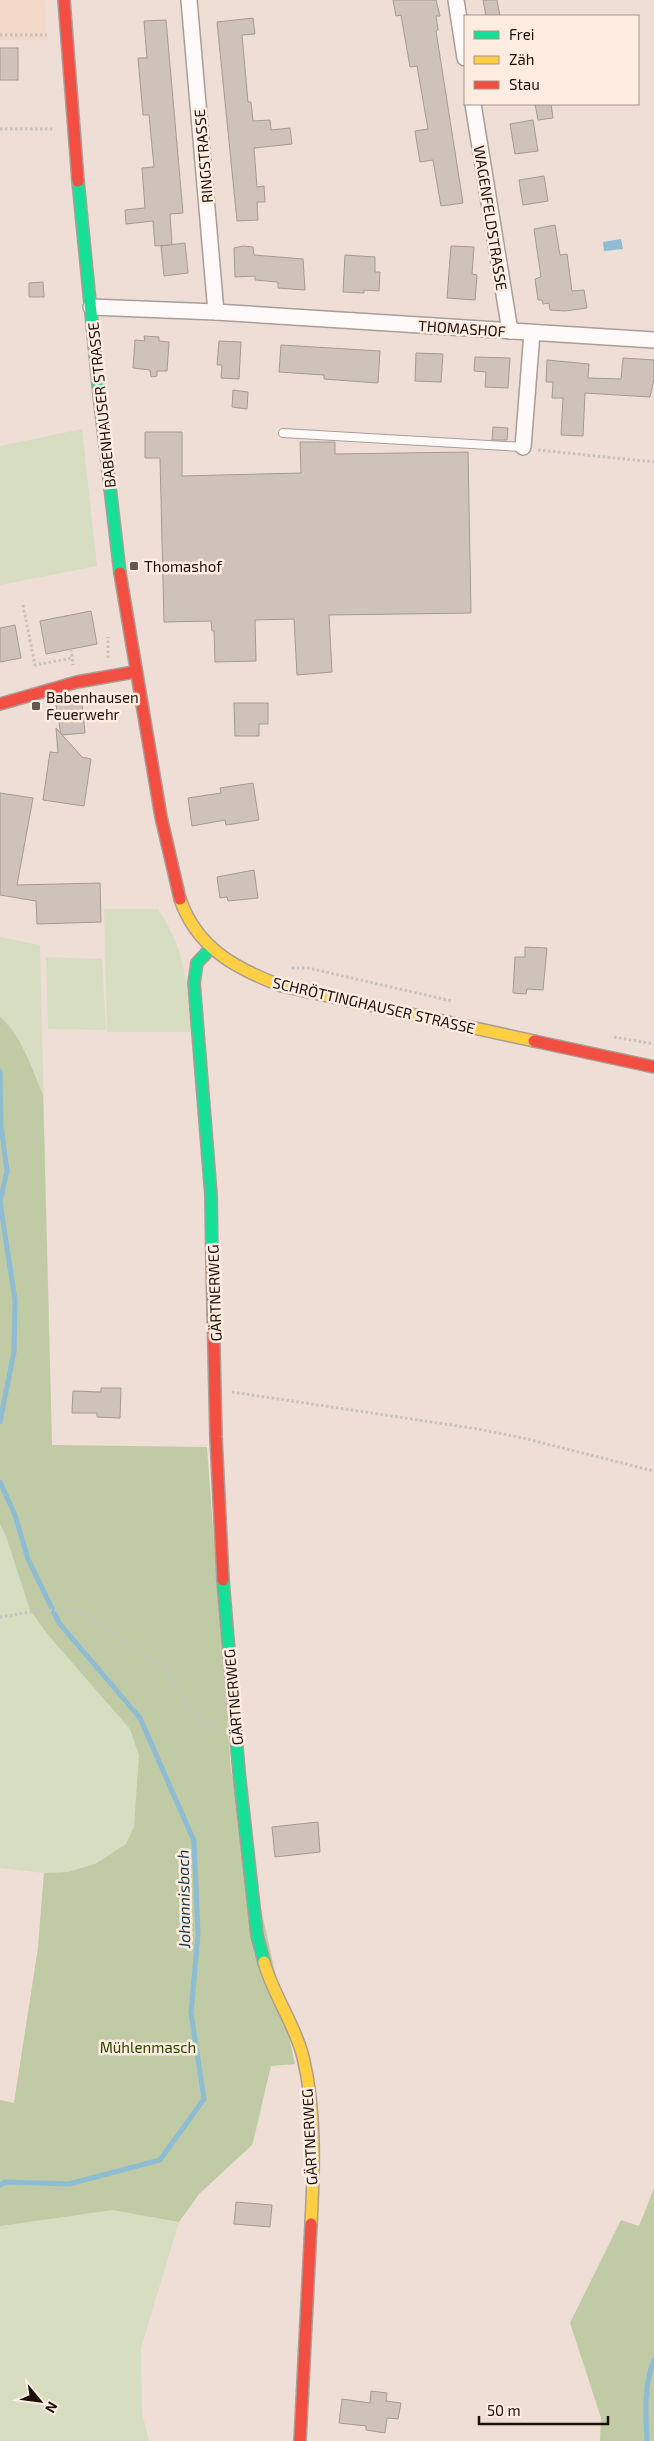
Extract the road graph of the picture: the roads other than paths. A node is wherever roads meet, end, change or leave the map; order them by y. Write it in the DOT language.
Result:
graph roads {
  1 [pos="64,0"];
  2 [pos="190,0"];
  3 [pos="456,0"];
  4 [pos="464,52"];
  5 [pos="473,105"];
  6 [pos="90,306"];
  7 [pos="216,312"];
  8 [pos="510,332"];
  9 [pos="532,333"];
  10 [pos="654,340"];
  11 [pos="283,433"];
  12 [pos="523,447"];
  13 [pos="134,672"];
  14 [pos="0,704"];
  15 [pos="210,949"];
  16 [pos="654,1067"];
  17 [pos="300,2441"];
  1 -- 6 [label="main road, BABENHAUSER STRASSE"];
  2 -- 7 [label="street, RINGSTRASSE"];
  3 -- 4 [label="street"];
  5 -- 8 [label="street, WAGENFELDSTRASSE"];
  6 -- 7 [label="street, THOMASHOF"];
  6 -- 13 [label="main road, BABENHAUSER STRASSE"];
  7 -- 8 [label="street, THOMASHOF"];
  8 -- 9 [label="street, THOMASHOF"];
  9 -- 10 [label="street, THOMASHOF"];
  9 -- 12 [label="street"];
  11 -- 12 [label="lane"];
  13 -- 14 [label="main road"];
  13 -- 15 [label="main road, SCHRÖTTINGHAUSER STRASSE"];
  15 -- 16 [label="main road, SCHRÖTTINGHAUSER STRASSE"];
  15 -- 17 [label="main road, GÄRTNERWEG"];
}
